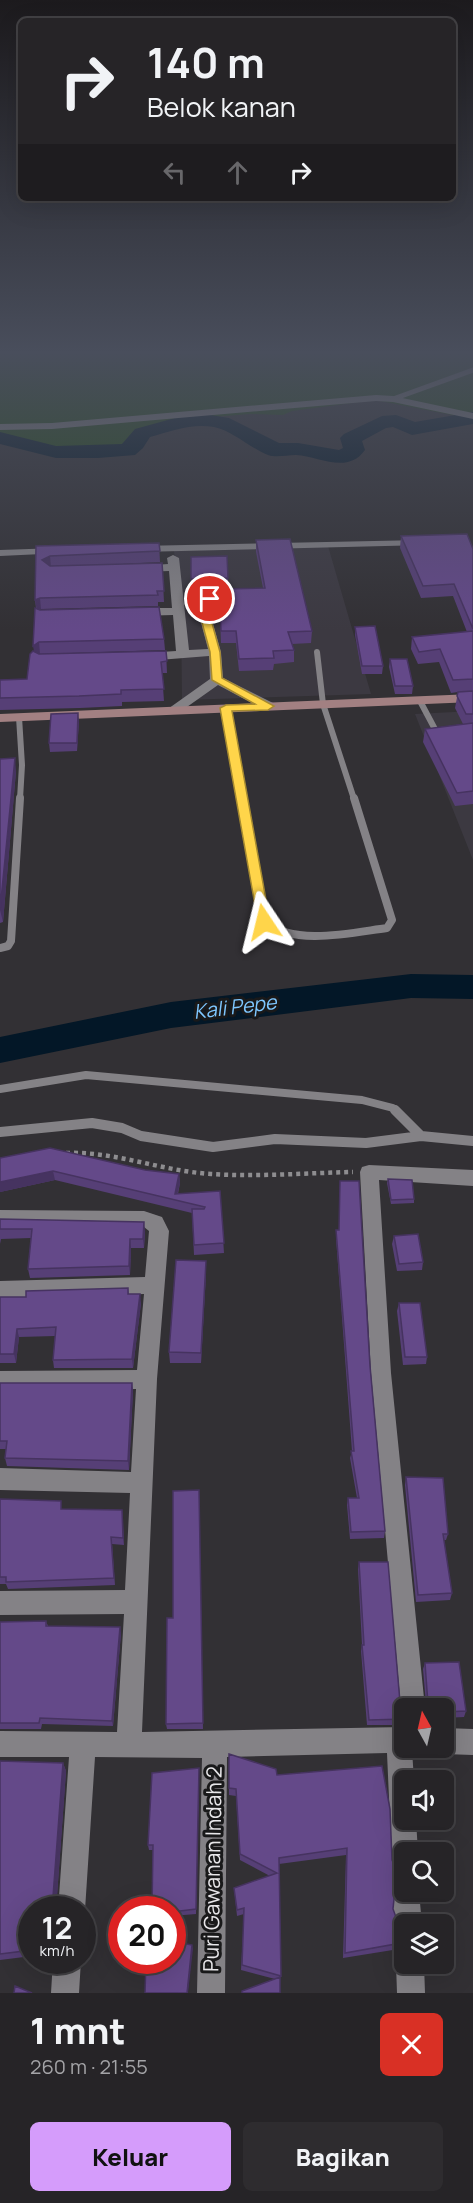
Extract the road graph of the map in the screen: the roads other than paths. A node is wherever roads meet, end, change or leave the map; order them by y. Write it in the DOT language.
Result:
graph roads {
  1 [pos="438,542"];
  2 [pos="124,549"];
  3 [pos="77,551"];
  4 [pos="0,553"];
  5 [pos="129,569"];
  6 [pos="219,596"];
  7 [pos="178,611"];
  8 [pos="121,613"];
  9 [pos="215,652"];
  10 [pos="317,652"];
  11 [pos="183,656"];
  12 [pos="135,657"];
  13 [pos="217,680"];
  14 [pos="473,699"];
  15 [pos="420,700"];
  16 [pos="322,704"];
  17 [pos="268,706"];
  18 [pos="226,708"];
  19 [pos="172,711"];
  20 [pos="19,717"];
  21 [pos="0,718"];
  22 [pos="451,733"];
  23 [pos="11,765"];
  24 [pos="22,765"];
  25 [pos="0,948"];
  26 [pos="0,1089"];
  27 [pos="0,1132"];
  28 [pos="421,1136"];
  29 [pos="473,1141"];
  30 [pos="473,1178"];
  31 [pos="0,1218"];
  32 [pos="155,1285"];
  33 [pos="0,1290"];
  34 [pos="147,1379"];
  35 [pos="0,1381"];
  36 [pos="0,1479"];
  37 [pos="141,1483"];
  38 [pos="136,1602"];
  39 [pos="0,1603"];
  40 [pos="412,1698"];
  41 [pos="394,1740"];
  42 [pos="454,1741"];
  43 [pos="473,1742"];
  44 [pos="0,1744"];
  45 [pos="83,1744"];
  46 [pos="129,1744"];
  47 [pos="215,1745"];
  48 [pos="402,1758"];
  49 [pos="404,1842"];
  50 [pos="72,1896"];
  51 [pos="66,1974"];
  52 [pos="410,1974"];
  53 [pos="65,1993"];
  54 [pos="211,1993"];
  55 [pos="411,1993"];
  1 -- 2 [label="street"];
  3 -- 4 [label="street"];
  5 -- 7 [label="street"];
  6 -- 9 [label="street"];
  7 -- 8 [label="street"];
  7 -- 11 [label="street"];
  9 -- 11 [label="street"];
  9 -- 13 [label="street"];
  10 -- 16 [label="lane"];
  11 -- 12 [label="street"];
  13 -- 17 [label="street"];
  13 -- 19 [label="street"];
  14 -- 15 [label="main road"];
  15 -- 16 [label="main road"];
  15 -- 22 [label="lane"];
  16 -- 17 [label="main road"];
  16 -- 18 [label="lane"];
  17 -- 18 [label="main road"];
  18 -- 19 [label="main road"];
  19 -- 20 [label="main road"];
  20 -- 21 [label="main road"];
  20 -- 24 [label="lane"];
  23 -- 24 [label="lane"];
  24 -- 25 [label="lane"];
  26 -- 28 [label="lane"];
  27 -- 28 [label="lane"];
  28 -- 29 [label="lane"];
  30 -- 40 [label="street"];
  31 -- 32 [label="street"];
  32 -- 33 [label="street"];
  32 -- 34 [label="street"];
  34 -- 35 [label="street"];
  34 -- 37 [label="street"];
  36 -- 37 [label="street"];
  37 -- 38 [label="street"];
  38 -- 39 [label="street"];
  38 -- 46 [label="street"];
  41 -- 47 [label="street"];
  42 -- 43 [label="street"];
  44 -- 45 [label="street"];
  45 -- 46 [label="street"];
  45 -- 50 [label="street"];
  46 -- 47 [label="street"];
  47 -- 54 [label="street, Puri Gawanan Indah 2"];
  48 -- 49 [label="street"];
  51 -- 53 [label="street"];
  52 -- 55 [label="street"];
}
